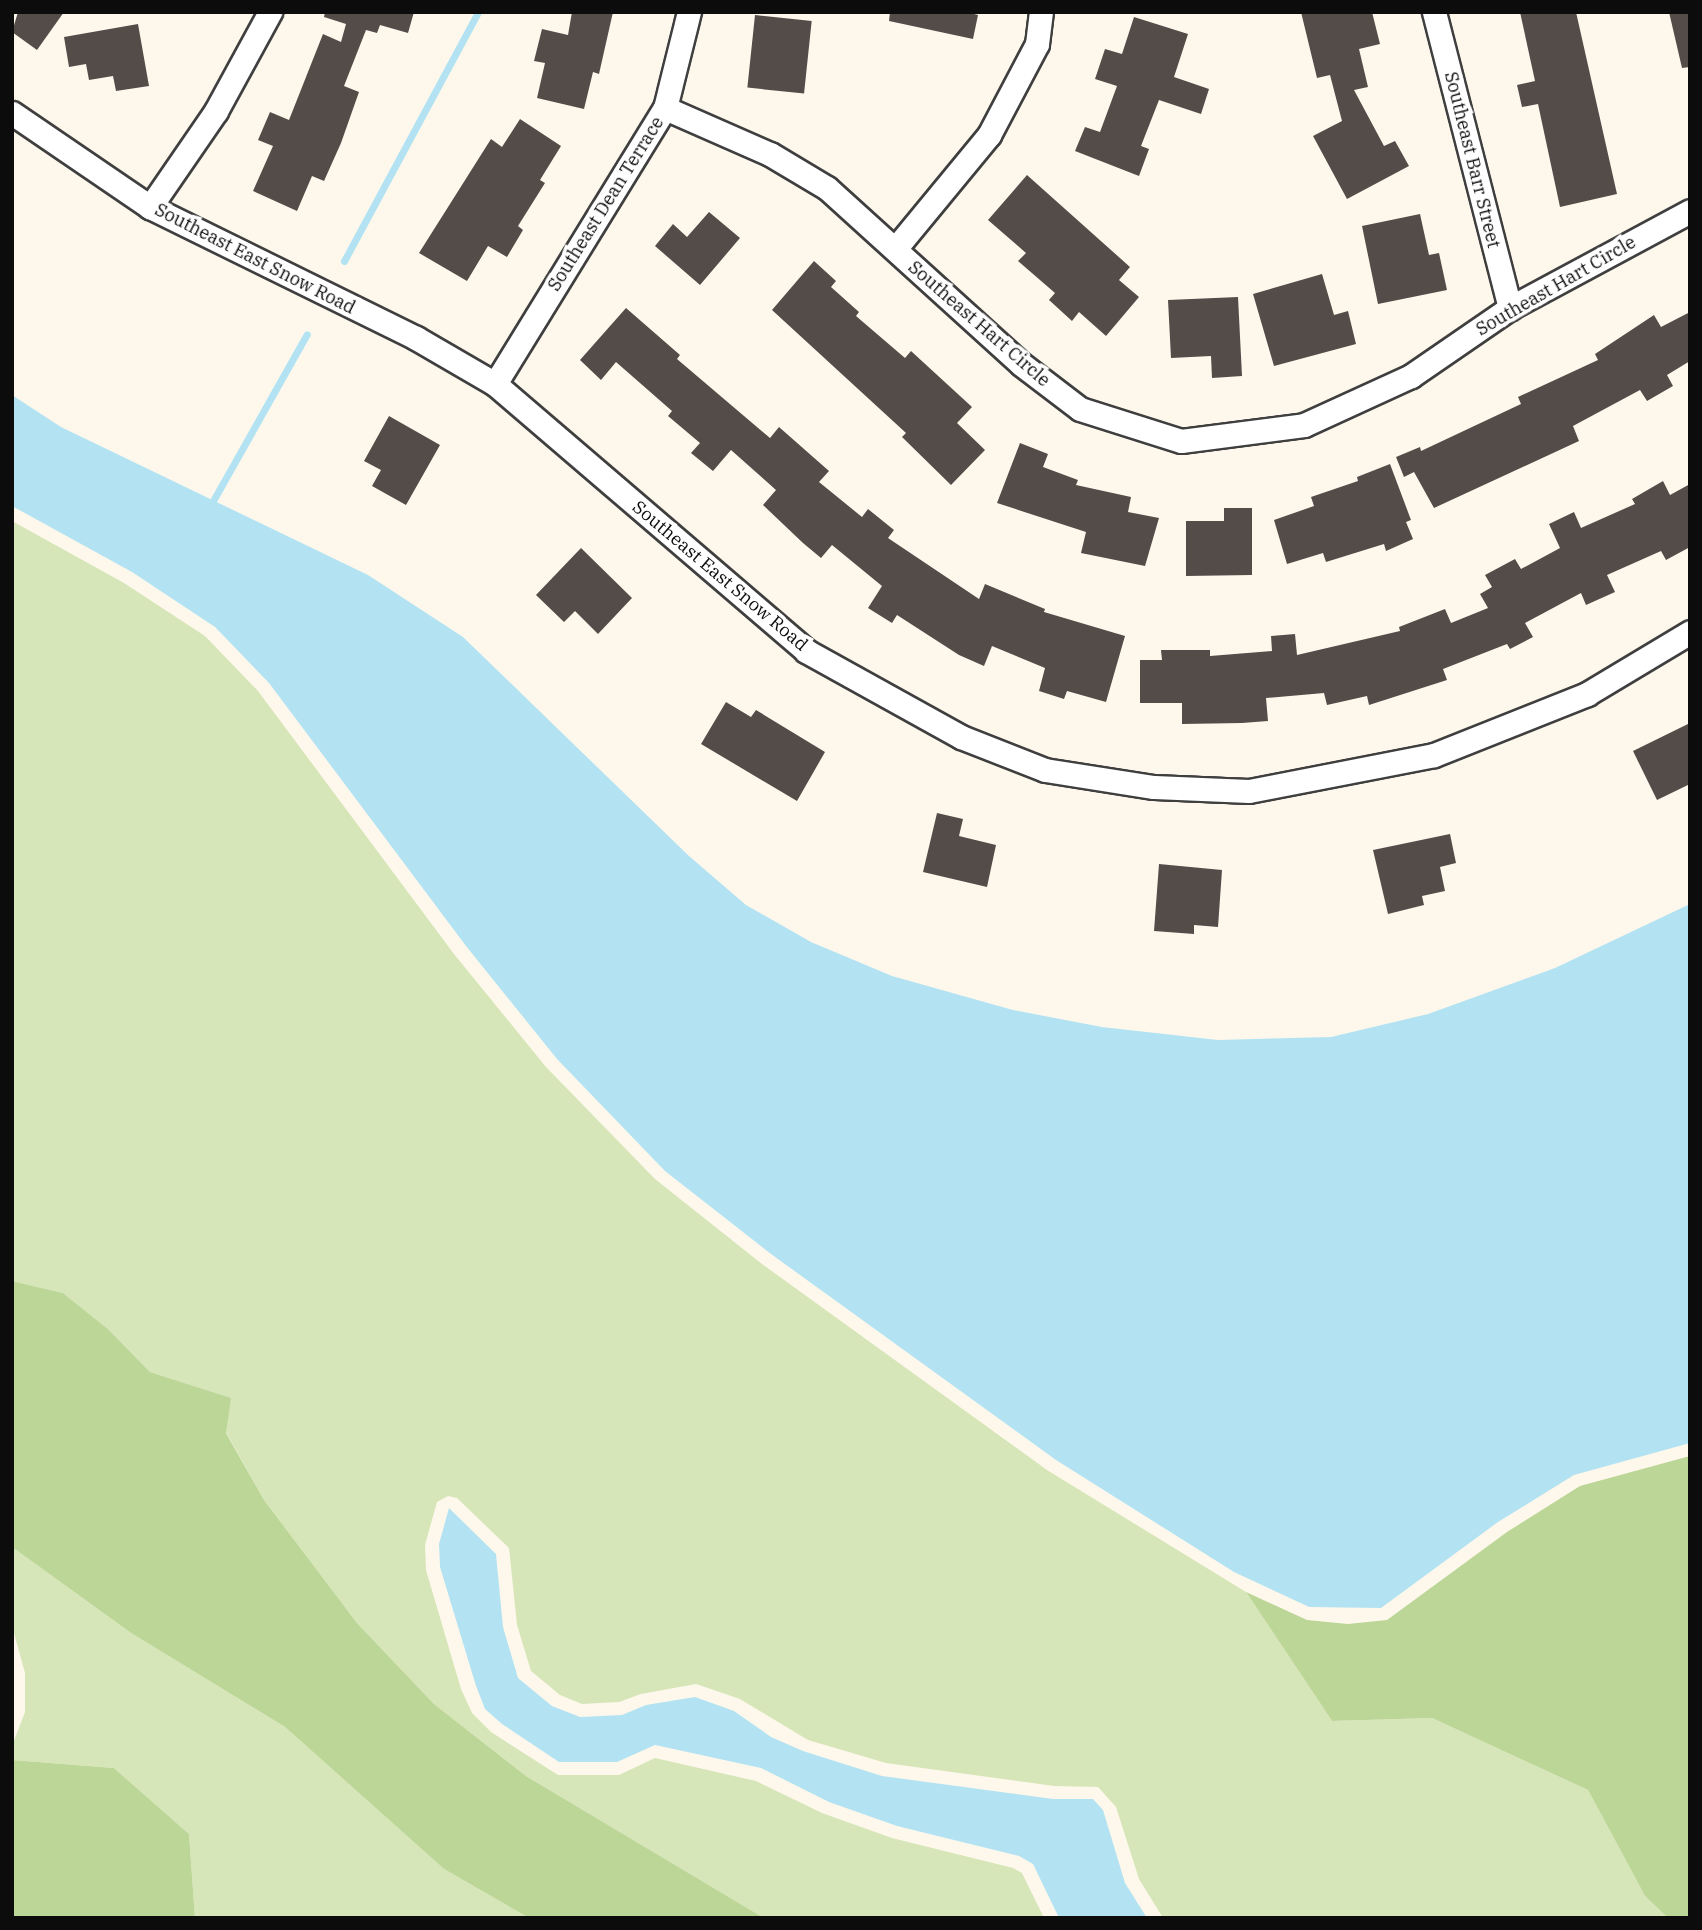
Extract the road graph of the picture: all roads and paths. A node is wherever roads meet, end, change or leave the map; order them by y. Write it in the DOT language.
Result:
graph roads {
  1 [pos="270,12"];
  2 [pos="689,12"];
  3 [pos="1041,12"];
  4 [pos="1434,12"];
  5 [pos="665,108"];
  6 [pos="12,114"];
  7 [pos="150,207"];
  8 [pos="1690,211"];
  9 [pos="895,249"];
  10 [pos="1510,308"];
  11 [pos="495,384"];
  12 [pos="1690,632"];
  1 -- 7 [label="street"];
  2 -- 5 [label="street, Southeast Dean Terrace"];
  3 -- 9 [label="street"];
  4 -- 10 [label="street, Southeast Barr Street"];
  5 -- 9 [label="street, Southeast Hart Circle"];
  5 -- 11 [label="street, Southeast Dean Terrace"];
  6 -- 7 [label="street, Southeast East Snow Road"];
  7 -- 11 [label="street, Southeast East Snow Road"];
  8 -- 10 [label="street, Southeast Hart Circle"];
  9 -- 10 [label="street, Southeast Hart Circle"];
  11 -- 12 [label="street, Southeast East Snow Road"];
}
